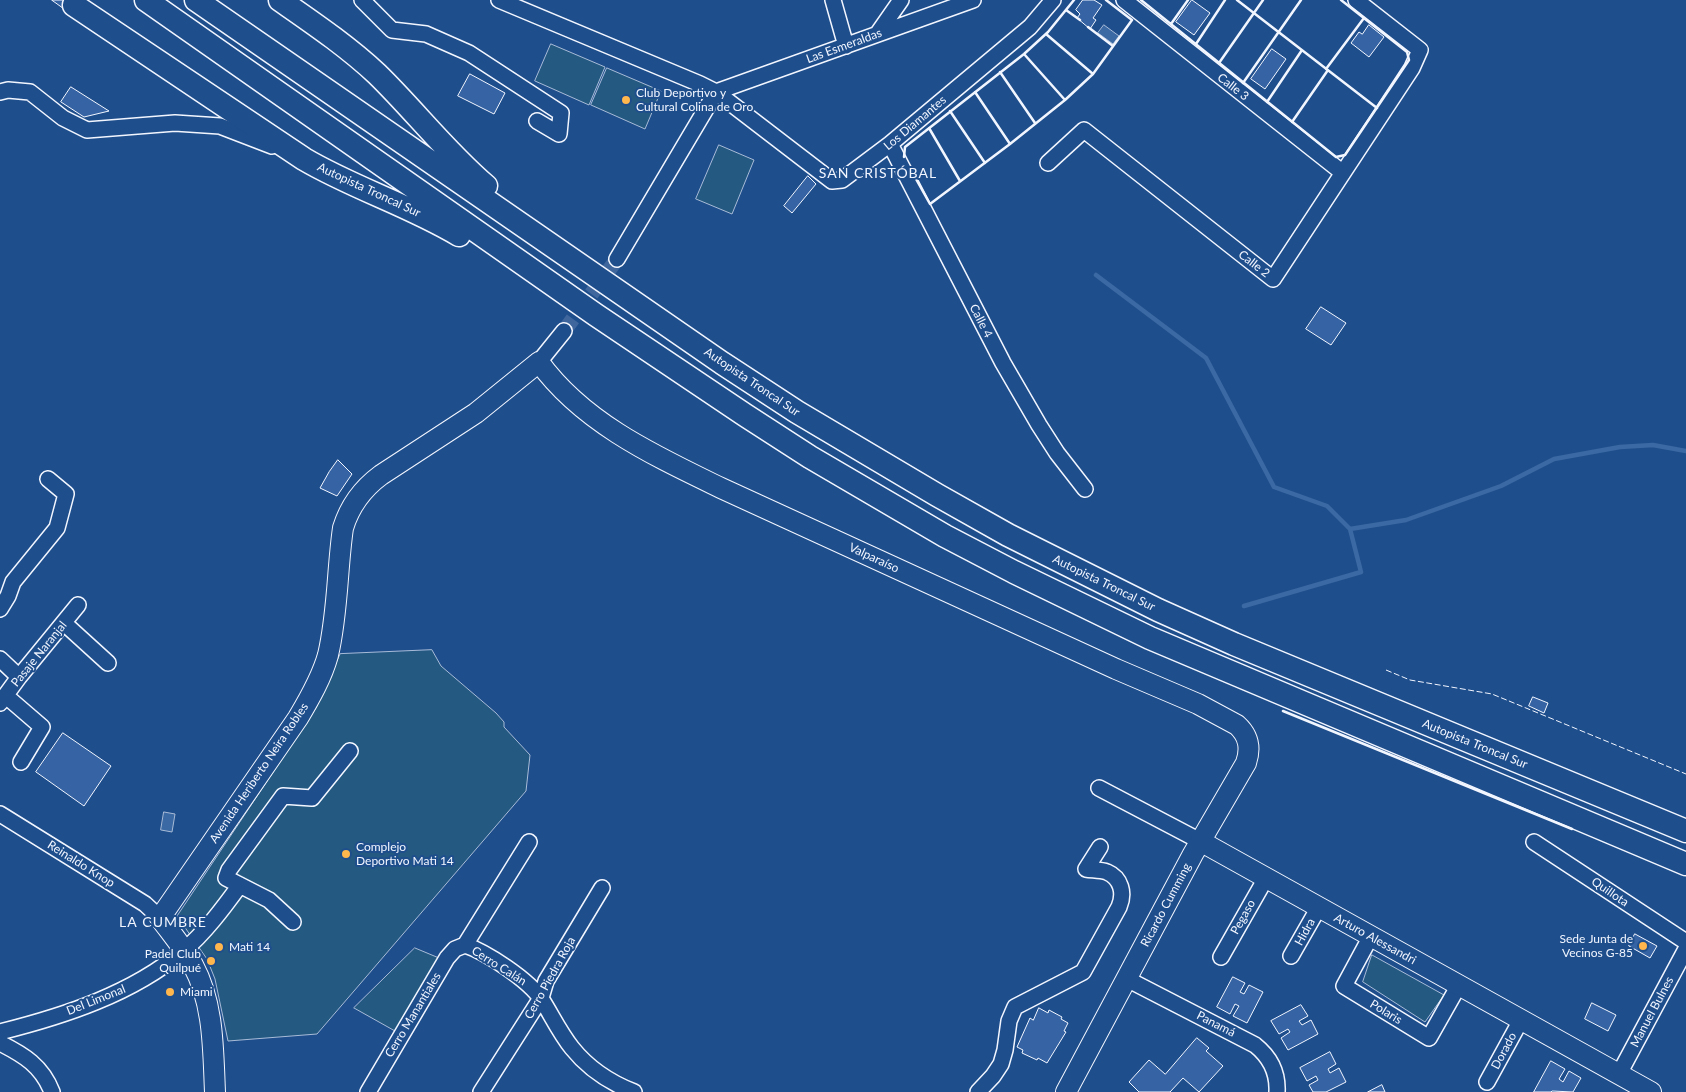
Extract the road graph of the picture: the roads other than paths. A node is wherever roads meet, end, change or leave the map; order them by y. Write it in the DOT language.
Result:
graph roads {
  1 [pos="146,0"];
  2 [pos="196,0"];
  3 [pos="280,0"];
  4 [pos="362,0"];
  5 [pos="499,0"];
  6 [pos="833,0"];
  7 [pos="901,0"];
  8 [pos="973,0"];
  9 [pos="1053,0"];
  10 [pos="1124,0"];
  11 [pos="1356,0"];
  12 [pos="74,5"];
  13 [pos="878,33"];
  14 [pos="846,46"];
  15 [pos="0,92"];
  16 [pos="716,92"];
  17 [pos="537,120"];
  18 [pos="890,144"];
  19 [pos="304,159"];
  20 [pos="1048,163"];
  21 [pos="1343,173"];
  22 [pos="563,255"];
  23 [pos="617,259"];
  24 [pos="596,315"];
  25 [pos="564,331"];
  26 [pos="539,362"];
  27 [pos="48,479"];
  28 [pos="1085,489"];
  29 [pos="78,605"];
  30 [pos="0,608"];
  31 [pos="64,623"];
  32 [pos="0,659"];
  33 [pos="108,663"];
  34 [pos="19,677"];
  35 [pos="3,700"];
  36 [pos="1231,722"];
  37 [pos="350,751"];
  38 [pos="21,762"];
  39 [pos="1099,788"];
  40 [pos="0,814"];
  41 [pos="1686,831"];
  42 [pos="1200,841"];
  43 [pos="528,842"];
  44 [pos="1534,842"];
  45 [pos="1100,847"];
  46 [pos="1686,864"];
  47 [pos="1266,878"];
  48 [pos="240,885"];
  49 [pos="602,888"];
  50 [pos="1318,907"];
  51 [pos="160,918"];
  52 [pos="293,922"];
  53 [pos="1371,936"];
  54 [pos="1686,942"];
  55 [pos="464,945"];
  56 [pos="1686,949"];
  57 [pos="184,951"];
  58 [pos="1291,956"];
  59 [pos="1221,957"];
  60 [pos="1127,979"];
  61 [pos="1459,985"];
  62 [pos="541,998"];
  63 [pos="1521,1020"];
  64 [pos="0,1032"];
  65 [pos="0,1043"];
  66 [pos="1619,1074"];
  67 [pos="1488,1082"];
  68 [pos="608,1087"];
  69 [pos="52,1092"];
  70 [pos="215,1092"];
  71 [pos="368,1092"];
  72 [pos="481,1092"];
  73 [pos="634,1092"];
  74 [pos="978,1092"];
  75 [pos="1066,1092"];
  76 [pos="1277,1092"];
  77 [pos="1651,1092"];
  1 -- 24 [label="highway, Autopista Troncal Sur"];
  2 -- 22 [label="highway, Autopista Troncal Sur"];
  3 -- 22 [label="highway, Autopista Troncal Sur"];
  4 -- 17 [label="street"];
  5 -- 16 [label="street, Los Diamantes"];
  6 -- 14 [label="street"];
  7 -- 13 [label="street"];
  8 -- 13 [label="street, Las Esmeraldas"];
  9 -- 18 [label="street, Los Diamantes"];
  10 -- 21 [label="street, Calle 3"];
  11 -- 21 [label="street, Calle 2"];
  12 -- 19 [label="highway, Autopista Troncal Sur"];
  13 -- 14 [label="street, Las Esmeraldas"];
  14 -- 16 [label="street, Las Esmeraldas"];
  15 -- 19 [label="street"];
  16 -- 18 [label="street, Los Diamantes"];
  16 -- 23 [label="street"];
  18 -- 28 [label="street, Calle 4"];
  19 -- 24 [label="highway, Autopista Troncal Sur"];
  20 -- 21 [label="street, Calle 2"];
  22 -- 41 [label="highway, Autopista Troncal Sur"];
  24 -- 46 [label="highway, Autopista Troncal Sur"];
  25 -- 26 [label="street, Avenida Heriberto Neira Robles"];
  26 -- 36 [label="main road, Valparaíso"];
  26 -- 51 [label="main road, Avenida Heriberto Neira Robles"];
  27 -- 30 [label="street"];
  29 -- 31 [label="street, Pasaje Naranjal"];
  31 -- 33 [label="street"];
  31 -- 34 [label="street, Pasaje Naranjal"];
  32 -- 34 [label="street"];
  34 -- 35 [label="street, Pasaje Naranjal"];
  35 -- 38 [label="street"];
  36 -- 42 [label="main road, Ricardo Cumming"];
  37 -- 48 [label="street"];
  39 -- 42 [label="street, Arturo Alessandri"];
  40 -- 51 [label="street, Reinaldo Knop"];
  42 -- 47 [label="main road, Arturo Alessandri"];
  42 -- 60 [label="main road, Ricardo Cumming"];
  43 -- 55 [label="street, Cerro Manantiales"];
  44 -- 54 [label="street, Quillota"];
  45 -- 74 [label="street"];
  47 -- 50 [label="main road, Arturo Alessandri"];
  47 -- 59 [label="street, Pegaso"];
  48 -- 52 [label="street"];
  48 -- 57 [label="street, Del Limonal"];
  49 -- 62 [label="street, Cerro Piedra Roja"];
  50 -- 53 [label="main road, Arturo Alessandri"];
  50 -- 58 [label="street, Hidra"];
  51 -- 57 [label="main road"];
  53 -- 61 [label="main road, Arturo Alessandri"];
  53 -- 61 [label="street, Polaris"];
  55 -- 62 [label="street, Cerro Calán"];
  55 -- 71 [label="street, Cerro Manantiales"];
  56 -- 66 [label="street, Manuel Bulnes"];
  57 -- 64 [label="street, Del Limonal"];
  57 -- 70 [label="main road"];
  60 -- 75 [label="main road, Ricardo Cumming"];
  60 -- 76 [label="street, Panamá"];
  61 -- 63 [label="main road, Arturo Alessandri"];
  62 -- 68 [label="street, Cerro Calán"];
  62 -- 72 [label="street, Cerro Piedra Roja"];
  63 -- 66 [label="main road, Arturo Alessandri"];
  63 -- 67 [label="street, Dorado"];
  65 -- 69 [label="street"];
  66 -- 77 [label="main road, Arturo Alessandri"];
  68 -- 73 [label="street, Cerro Calán"];
}
